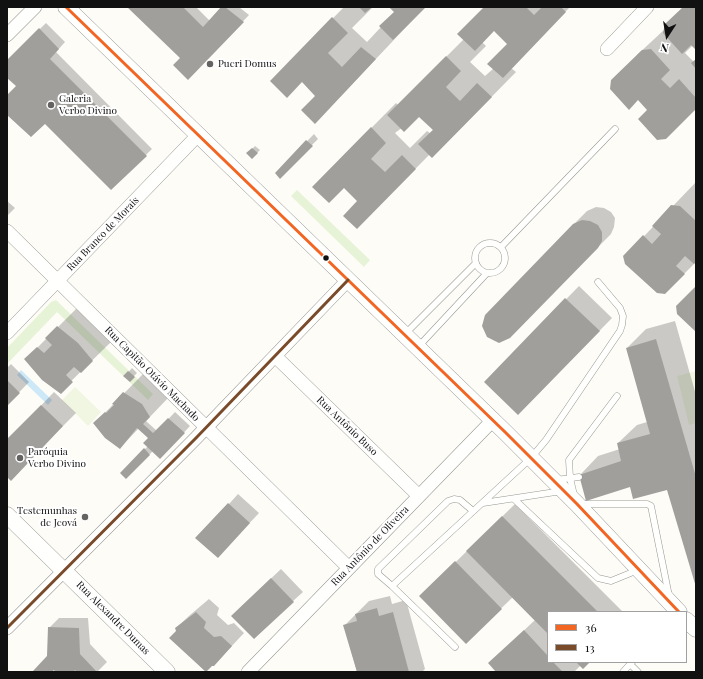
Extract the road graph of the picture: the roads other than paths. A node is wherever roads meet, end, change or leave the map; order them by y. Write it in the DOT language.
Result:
graph roads {
  1 [pos="35,7"];
  2 [pos="66,7"];
  3 [pos="647,7"];
  4 [pos="7,36"];
  5 [pos="607,49"];
  6 [pos="615,129"];
  7 [pos="198,135"];
  8 [pos="7,231"];
  9 [pos="501,246"];
  10 [pos="476,263"];
  11 [pos="487,273"];
  12 [pos="348,280"];
  13 [pos="58,281"];
  14 [pos="598,282"];
  15 [pos="7,333"];
  16 [pos="405,334"];
  17 [pos="418,347"];
  18 [pos="275,356"];
  19 [pos="617,396"];
  20 [pos="493,420"];
  21 [pos="206,427"];
  22 [pos="531,458"];
  23 [pos="580,477"];
  24 [pos="562,483"];
  25 [pos="419,496"];
  26 [pos="514,499"];
  27 [pos="482,503"];
  28 [pos="577,504"];
  29 [pos="473,511"];
  30 [pos="7,515"];
  31 [pos="349,568"];
  32 [pos="64,570"];
  33 [pos="638,570"];
  34 [pos="392,586"];
  35 [pos="674,608"];
  36 [pos="687,621"];
  37 [pos="7,628"];
  38 [pos="696,629"];
  39 [pos="455,648"];
  40 [pos="631,663"];
  41 [pos="167,672"];
  42 [pos="248,672"];
  43 [pos="623,672"];
  44 [pos="638,672"];
  1 -- 4 [label="street"];
  2 -- 7 [label="street"];
  3 -- 5 [label="street"];
  6 -- 9 [label="lane"];
  7 -- 12 [label="street"];
  7 -- 13 [label="street, Rua Branco de Morais"];
  8 -- 13 [label="street, Rua Capitão Otávio Machado"];
  9 -- 10 [label="lane"];
  9 -- 11 [label="lane"];
  10 -- 11 [label="lane"];
  10 -- 16 [label="lane"];
  11 -- 17 [label="lane"];
  12 -- 16 [label="street"];
  12 -- 18 [label="street"];
  13 -- 15 [label="street, Rua Branco de Morais"];
  13 -- 21 [label="street, Rua Capitão Otávio Machado"];
  14 -- 22 [label="lane"];
  16 -- 17 [label="street"];
  17 -- 20 [label="street"];
  18 -- 21 [label="street"];
  18 -- 25 [label="street, Rua Antônio Buso"];
  19 -- 24 [label="lane"];
  20 -- 22 [label="street"];
  20 -- 25 [label="street, Rua Antônio de Oliveira"];
  21 -- 31 [label="street, Rua Capitão Otávio Machado"];
  21 -- 32 [label="street"];
  22 -- 24 [label="street"];
  22 -- 27 [label="lane"];
  23 -- 24 [label="lane"];
  24 -- 26 [label="lane"];
  24 -- 28 [label="street"];
  25 -- 31 [label="street, Rua Antônio de Oliveira"];
  26 -- 27 [label="lane"];
  26 -- 33 [label="lane"];
  27 -- 29 [label="lane"];
  28 -- 33 [label="street"];
  28 -- 35 [label="lane"];
  29 -- 34 [label="lane"];
  29 -- 34 [label="lane"];
  30 -- 32 [label="street, Rua Alexandre Dumas"];
  31 -- 42 [label="street, Rua Antônio de Oliveira"];
  32 -- 37 [label="street"];
  32 -- 41 [label="street, Rua Alexandre Dumas"];
  33 -- 35 [label="street"];
  34 -- 39 [label="lane"];
  36 -- 38 [label="street"];
  40 -- 43 [label="lane"];
  40 -- 44 [label="lane"];
}
